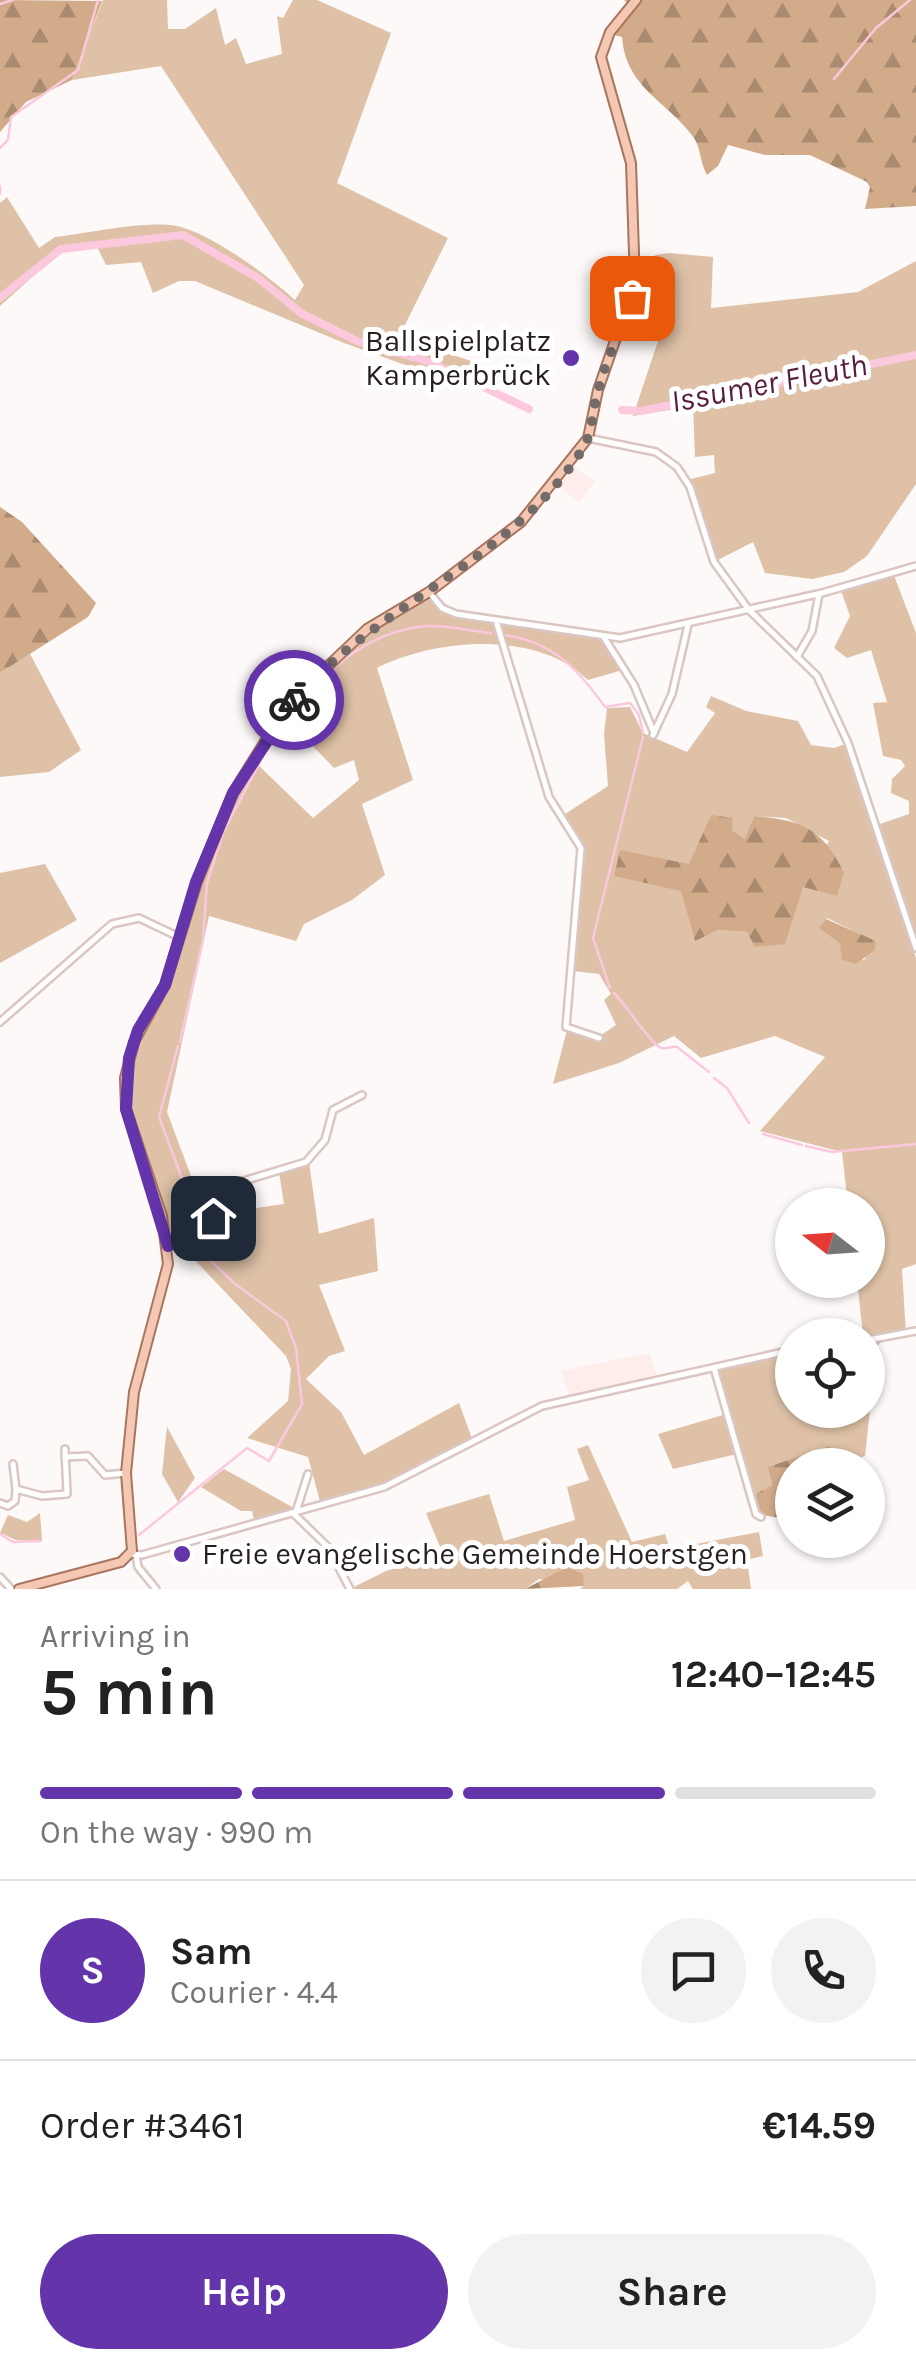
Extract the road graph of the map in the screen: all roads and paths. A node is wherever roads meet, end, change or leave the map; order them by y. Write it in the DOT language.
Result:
graph roads {
  1 [pos="630,2"];
  2 [pos="588,438"];
  3 [pos="916,566"];
  4 [pos="428,592"];
  5 [pos="820,594"];
  6 [pos="749,610"];
  7 [pos="497,623"];
  8 [pos="688,625"];
  9 [pos="603,636"];
  10 [pos="797,657"];
  11 [pos="179,937"];
  12 [pos="916,948"];
  13 [pos="0,1022"];
  14 [pos="600,1038"];
  15 [pos="362,1095"];
  16 [pos="168,1246"];
  17 [pos="916,1331"];
  18 [pos="885,1337"];
  19 [pos="775,1354"];
  20 [pos="714,1368"];
  21 [pos="64,1449"];
  22 [pos="65,1457"];
  23 [pos="13,1464"];
  24 [pos="126,1473"];
  25 [pos="308,1474"];
  26 [pos="16,1489"];
  27 [pos="0,1503"];
  28 [pos="295,1515"];
  29 [pos="761,1518"];
  30 [pos="133,1554"];
  31 [pos="0,1577"];
  32 [pos="11,1589"];
  33 [pos="19,1589"];
  34 [pos="156,1589"];
  35 [pos="350,1589"];
  1 -- 2 [label="main road"];
  2 -- 4 [label="main road"];
  2 -- 6 [label="street"];
  3 -- 5 [label="street"];
  4 -- 7 [label="street"];
  4 -- 11 [label="main road"];
  5 -- 6 [label="street"];
  5 -- 10 [label="street"];
  6 -- 8 [label="street"];
  6 -- 10 [label="street"];
  7 -- 9 [label="street"];
  7 -- 14 [label="street"];
  8 -- 9 [label="street"];
  8 -- 9 [label="street"];
  10 -- 12 [label="street"];
  11 -- 13 [label="street"];
  11 -- 16 [label="main road"];
  15 -- 16 [label="street"];
  16 -- 24 [label="main road"];
  17 -- 18 [label="street"];
  19 -- 20 [label="street"];
  20 -- 28 [label="street"];
  20 -- 29 [label="street"];
  21 -- 22 [label="street"];
  22 -- 24 [label="street"];
  22 -- 26 [label="street"];
  23 -- 26 [label="street"];
  24 -- 30 [label="main road"];
  25 -- 28 [label="street"];
  26 -- 27 [label="street"];
  28 -- 30 [label="street"];
  28 -- 35 [label="street"];
  30 -- 33 [label="main road"];
  30 -- 34 [label="street"];
  31 -- 32 [label="street"];
}
